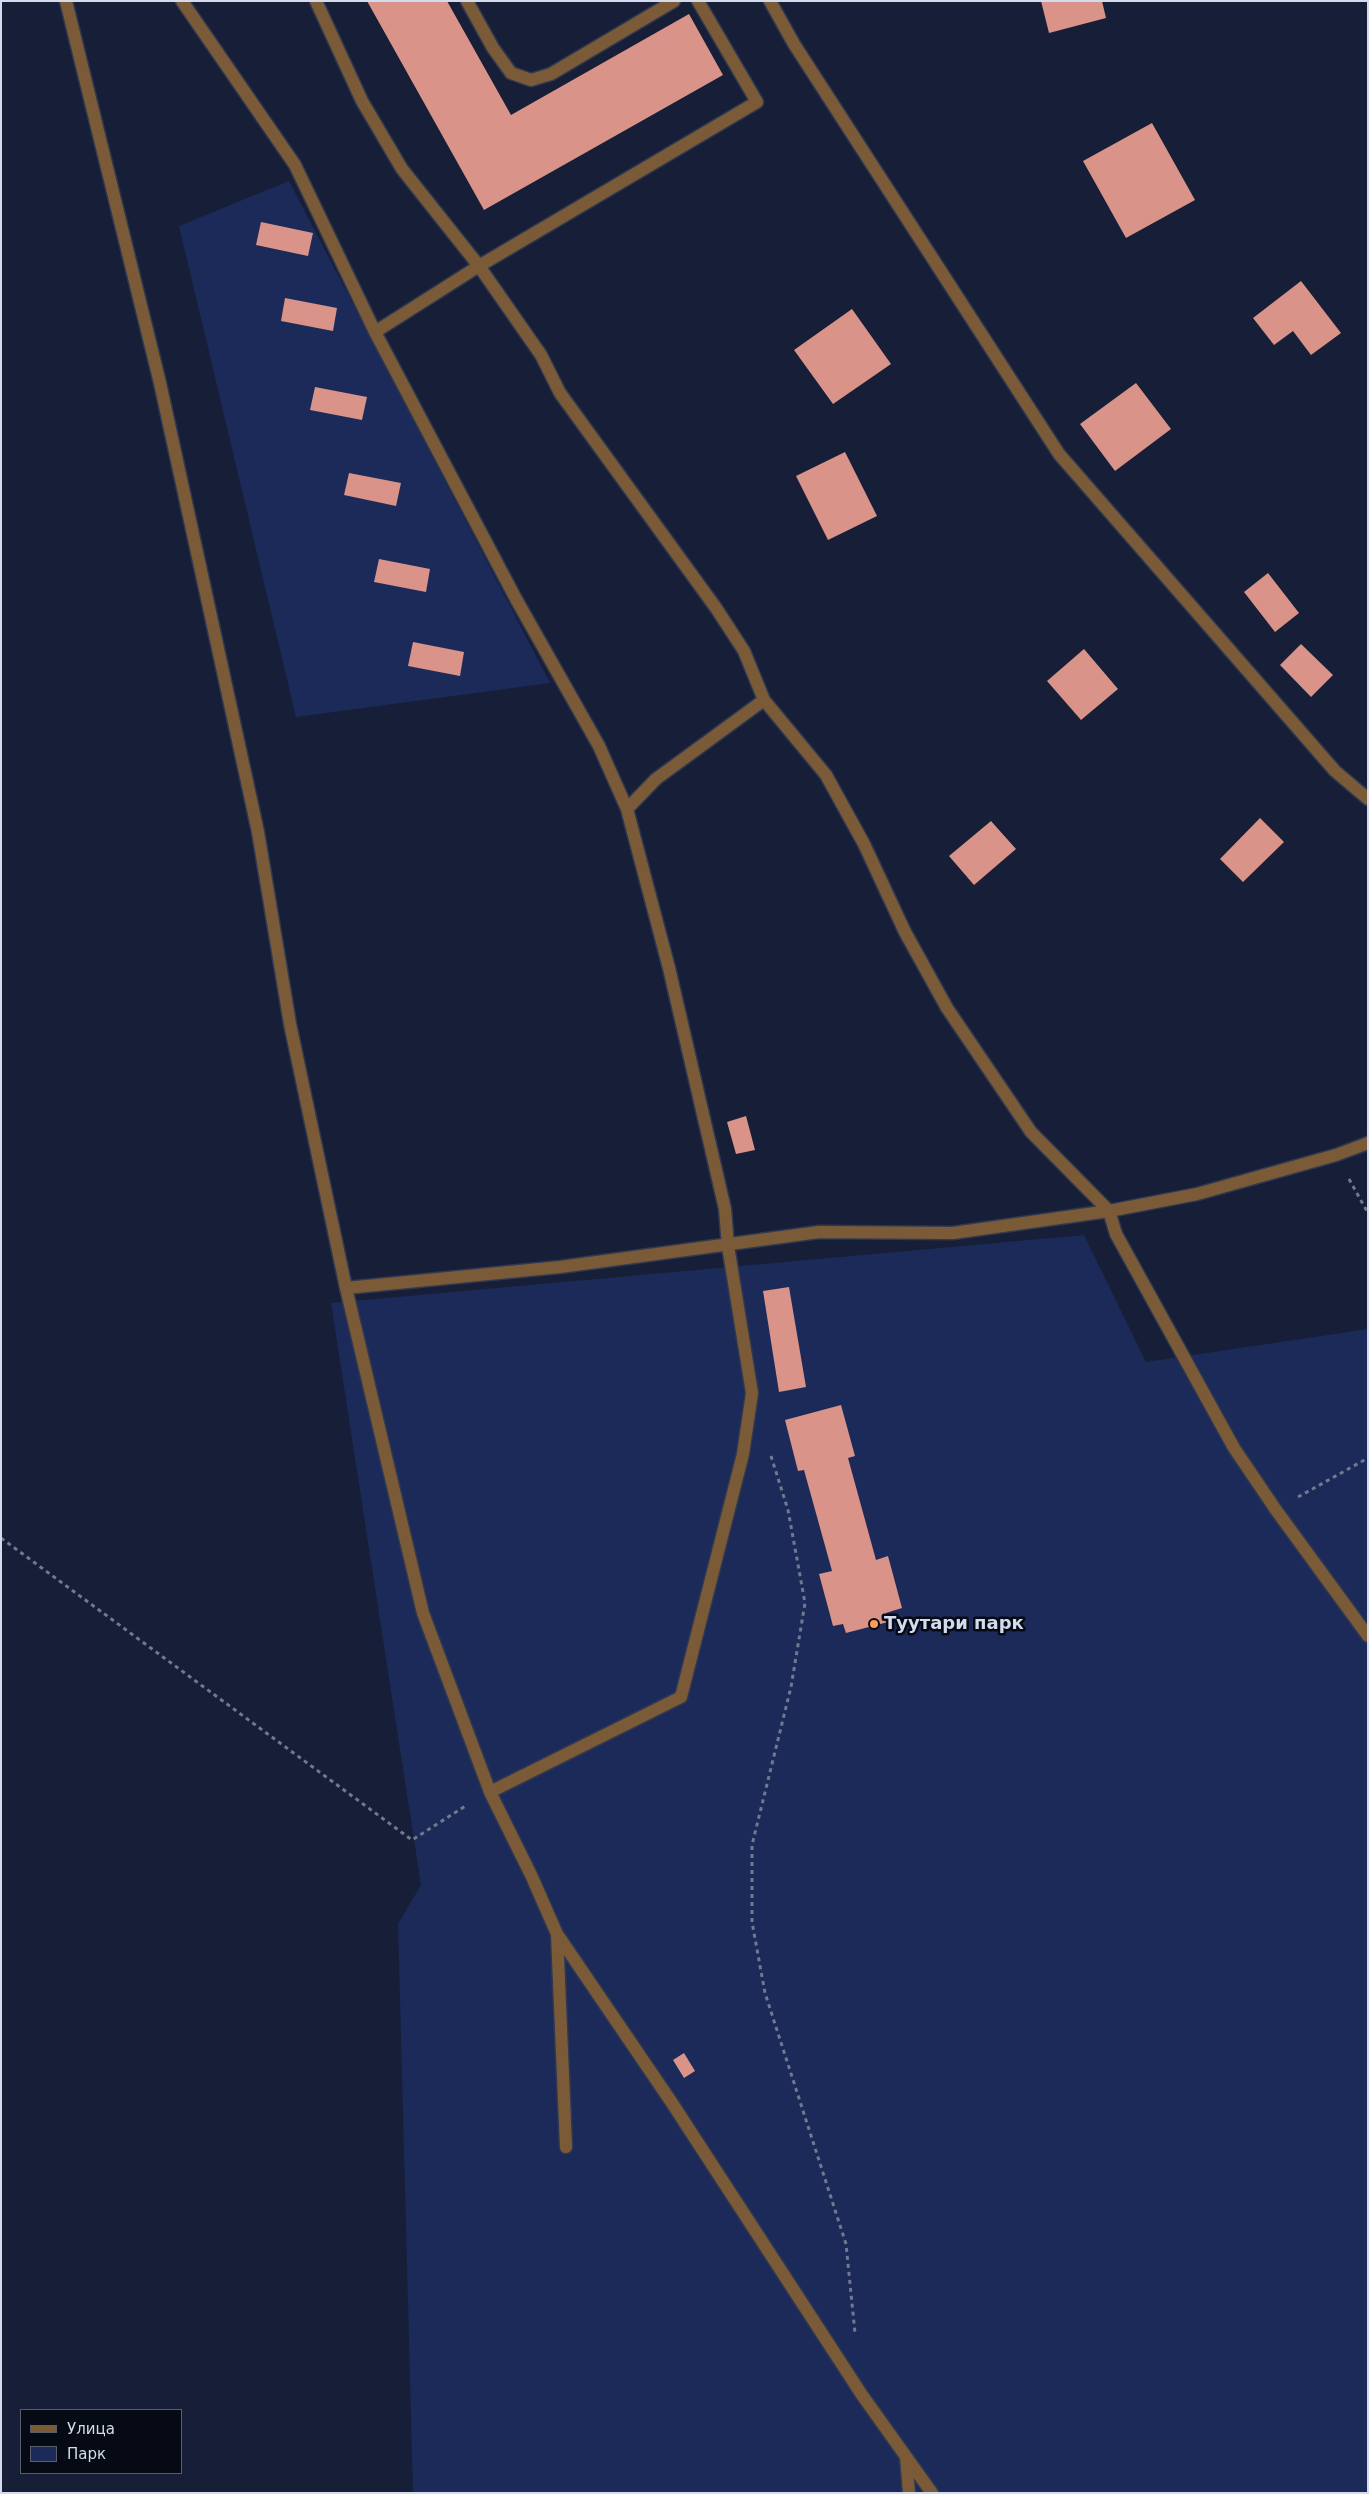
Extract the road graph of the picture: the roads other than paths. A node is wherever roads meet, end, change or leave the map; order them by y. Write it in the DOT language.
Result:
graph roads {
  1 [pos="66,1"];
  2 [pos="182,1"];
  3 [pos="316,1"];
  4 [pos="467,1"];
  5 [pos="674,1"];
  6 [pos="698,1"];
  7 [pos="770,1"];
  8 [pos="479,266"];
  9 [pos="375,332"];
  10 [pos="764,700"];
  11 [pos="1368,799"];
  12 [pos="627,810"];
  13 [pos="1368,1143"];
  14 [pos="1109,1211"];
  15 [pos="728,1246"];
  16 [pos="346,1288"];
  17 [pos="1368,1636"];
  18 [pos="490,1792"];
  19 [pos="557,1934"];
  20 [pos="566,2147"];
  21 [pos="906,2457"];
  22 [pos="909,2493"];
  23 [pos="932,2493"];
  1 -- 16 [label="street"];
  2 -- 9 [label="street"];
  3 -- 8 [label="street"];
  4 -- 5 [label="street"];
  6 -- 8 [label="street"];
  7 -- 11 [label="street"];
  8 -- 9 [label="street"];
  8 -- 10 [label="street"];
  9 -- 12 [label="street"];
  10 -- 12 [label="street"];
  10 -- 14 [label="street"];
  12 -- 15 [label="street"];
  13 -- 14 [label="street"];
  14 -- 15 [label="street"];
  14 -- 17 [label="street"];
  15 -- 16 [label="street"];
  15 -- 18 [label="street"];
  16 -- 18 [label="street"];
  18 -- 19 [label="street"];
  19 -- 20 [label="street"];
  19 -- 21 [label="street"];
  21 -- 22 [label="street"];
  21 -- 23 [label="street"];
}
